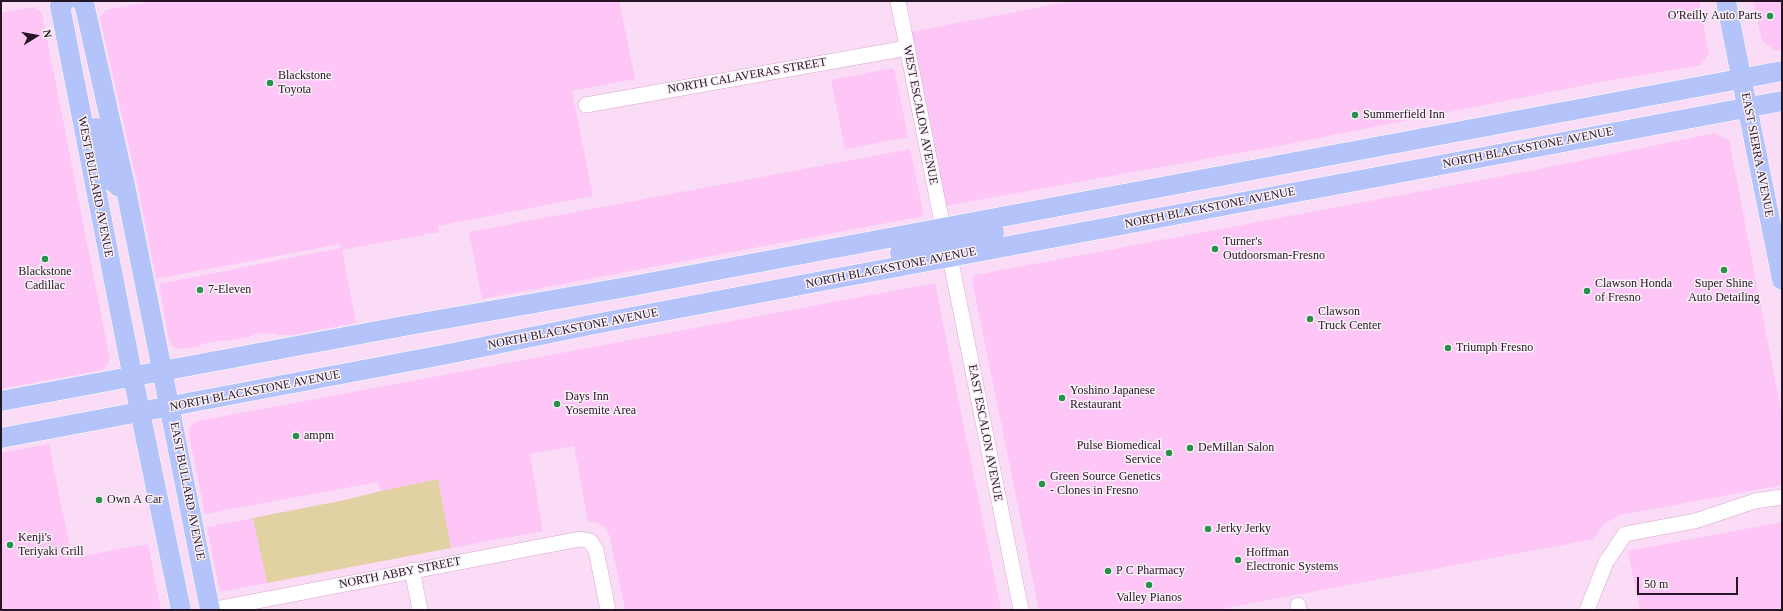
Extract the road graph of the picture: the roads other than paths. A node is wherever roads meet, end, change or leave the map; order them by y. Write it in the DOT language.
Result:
graph roads {
  1 [pos="65,1"];
  2 [pos="81,1"];
  3 [pos="898,1"];
  4 [pos="1726,1"];
  5 [pos="907,48"];
  6 [pos="71,64"];
  7 [pos="1782,71"];
  8 [pos="1742,78"];
  9 [pos="1782,101"];
  10 [pos="586,105"];
  11 [pos="1747,107"];
  12 [pos="126,190"];
  13 [pos="1024,213"];
  14 [pos="943,228"];
  15 [pos="950,257"];
  16 [pos="1782,280"];
  17 [pos="822,281"];
  18 [pos="163,371"];
  19 [pos="132,376"];
  20 [pos="1,401"];
  21 [pos="170,406"];
  22 [pos="141,412"];
  23 [pos="1,438"];
  24 [pos="1782,497"];
  25 [pos="412,570"];
  26 [pos="236,608"];
  27 [pos="181,610"];
  28 [pos="210,610"];
  29 [pos="420,610"];
  30 [pos="608,610"];
  31 [pos="1021,610"];
  32 [pos="1587,610"];
  1 -- 6 [label="main road, WEST BULLARD AVENUE"];
  2 -- 12 [label="main road"];
  3 -- 5 [label="street, WEST ESCALON AVENUE"];
  4 -- 8 [label="main road, EAST SIERRA AVENUE"];
  5 -- 10 [label="street, NORTH CALAVERAS STREET"];
  5 -- 14 [label="street, WEST ESCALON AVENUE"];
  6 -- 12 [label="main road"];
  6 -- 19 [label="main road, WEST BULLARD AVENUE"];
  7 -- 8 [label="main road"];
  8 -- 11 [label="main road, EAST SIERRA AVENUE"];
  8 -- 13 [label="main road"];
  9 -- 11 [label="main road, NORTH BLACKSTONE AVENUE"];
  11 -- 15 [label="main road, NORTH BLACKSTONE AVENUE"];
  11 -- 16 [label="main road, EAST SIERRA AVENUE"];
  12 -- 18 [label="main road"];
  13 -- 14 [label="main road"];
  13 -- 15 [label="main road"];
  14 -- 17 [label="main road"];
  14 -- 18 [label="main road"];
  15 -- 17 [label="main road, NORTH BLACKSTONE AVENUE"];
  15 -- 31 [label="street, EAST ESCALON AVENUE"];
  17 -- 21 [label="main road, NORTH BLACKSTONE AVENUE"];
  18 -- 19 [label="main road"];
  18 -- 21 [label="main road, EAST BULLARD AVENUE"];
  19 -- 20 [label="main road"];
  19 -- 22 [label="main road"];
  21 -- 22 [label="main road, NORTH BLACKSTONE AVENUE"];
  21 -- 28 [label="main road, EAST BULLARD AVENUE"];
  22 -- 23 [label="main road, NORTH BLACKSTONE AVENUE"];
  22 -- 27 [label="main road"];
  24 -- 32 [label="street"];
  25 -- 26 [label="street, NORTH ABBY STREET"];
  25 -- 29 [label="street"];
  25 -- 30 [label="street, NORTH ABBY STREET"];
  26 -- 28 [label="street, NORTH ABBY STREET"];
}
